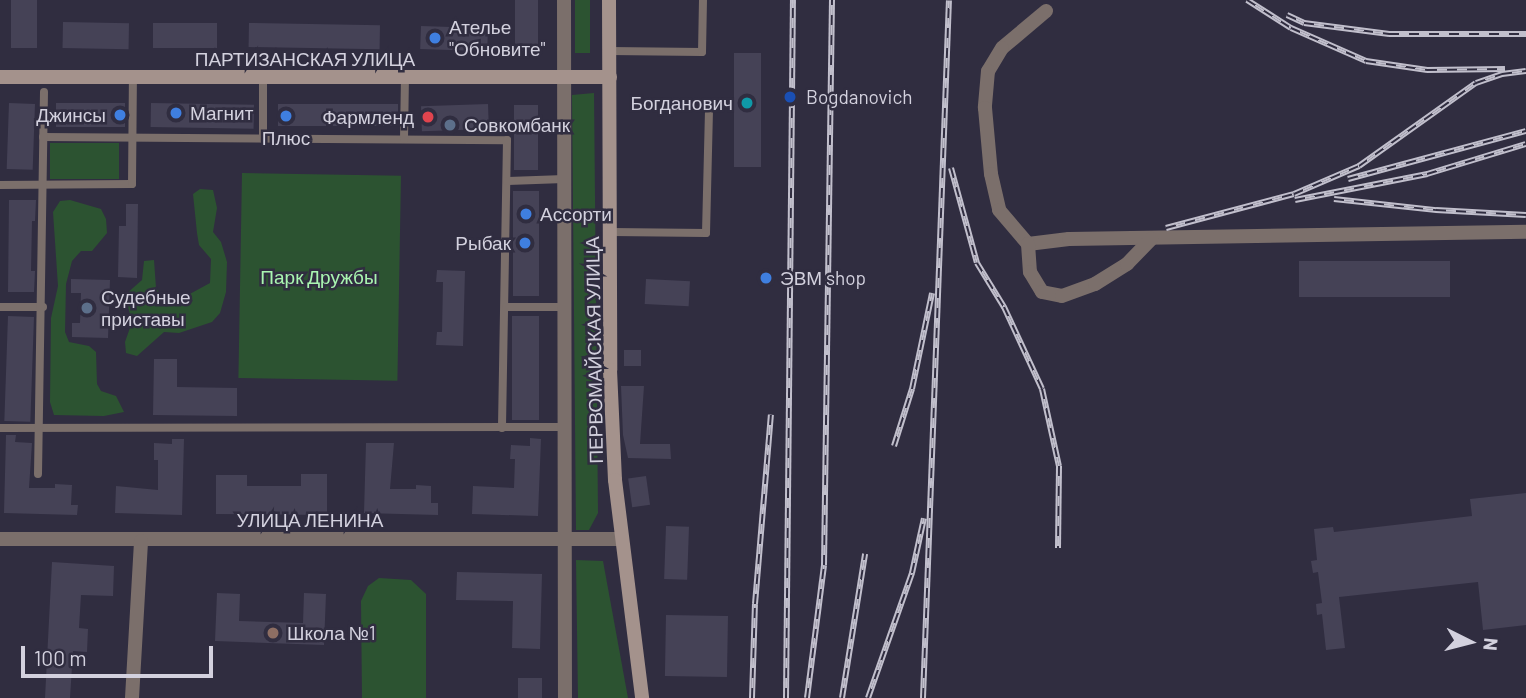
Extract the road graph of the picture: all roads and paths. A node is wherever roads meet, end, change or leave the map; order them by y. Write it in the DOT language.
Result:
graph roads {
  1 [pos="564,0"];
  2 [pos="609,0"];
  3 [pos="703,0"];
  4 [pos="1045,11"];
  5 [pos="610,51"];
  6 [pos="0,77"];
  7 [pos="610,77"];
  8 [pos="133,78"];
  9 [pos="263,78"];
  10 [pos="405,78"];
  11 [pos="566,78"];
  12 [pos="44,92"];
  13 [pos="709,113"];
  14 [pos="43,137"];
  15 [pos="133,138"];
  16 [pos="263,139"];
  17 [pos="404,139"];
  18 [pos="564,178"];
  19 [pos="507,181"];
  20 [pos="0,185"];
  21 [pos="43,185"];
  22 [pos="612,232"];
  23 [pos="1526,232"];
  24 [pos="1151,239"];
  25 [pos="1027,244"];
  26 [pos="0,307"];
  27 [pos="43,307"];
  28 [pos="506,307"];
  29 [pos="565,307"];
  30 [pos="565,427"];
  31 [pos="0,428"];
  32 [pos="38,428"];
  33 [pos="502,428"];
  34 [pos="38,474"];
  35 [pos="620,538"];
  36 [pos="0,539"];
  37 [pos="565,539"];
  38 [pos="141,541"];
  39 [pos="132,698"];
  40 [pos="565,698"];
  41 [pos="642,698"];
  1 -- 11 [label="street, ПЕРВОМАЙСКАЯ УЛИЦА"];
  2 -- 5 [label="main road, ПЕРВОМАЙСКАЯ УЛИЦА"];
  3 -- 5 [label="lane"];
  4 -- 25 [label="street"];
  5 -- 7 [label="main road, ПЕРВОМАЙСКАЯ УЛИЦА"];
  6 -- 8 [label="main road, ПАРТИЗАНСКАЯ УЛИЦА"];
  7 -- 11 [label="main road, ПАРТИЗАНСКАЯ УЛИЦА"];
  7 -- 22 [label="main road, ПЕРВОМАЙСКАЯ УЛИЦА"];
  8 -- 9 [label="main road, ПАРТИЗАНСКАЯ УЛИЦА"];
  8 -- 15 [label="lane"];
  9 -- 10 [label="main road, ПАРТИЗАНСКАЯ УЛИЦА"];
  9 -- 16 [label="lane"];
  10 -- 11 [label="main road, ПАРТИЗАНСКАЯ УЛИЦА"];
  10 -- 17 [label="lane"];
  11 -- 18 [label="street, ПЕРВОМАЙСКАЯ УЛИЦА"];
  12 -- 14 [label="lane"];
  13 -- 22 [label="lane"];
  14 -- 15 [label="lane"];
  14 -- 21 [label="lane"];
  15 -- 16 [label="lane"];
  15 -- 21 [label="lane"];
  16 -- 17 [label="lane"];
  17 -- 19 [label="lane"];
  18 -- 19 [label="lane"];
  18 -- 29 [label="street, ПЕРВОМАЙСКАЯ УЛИЦА"];
  19 -- 28 [label="lane"];
  20 -- 21 [label="lane"];
  21 -- 27 [label="lane"];
  22 -- 35 [label="main road, ПЕРВОМАЙСКАЯ УЛИЦА"];
  23 -- 24 [label="street"];
  24 -- 25 [label="street"];
  24 -- 25 [label="street"];
  26 -- 27 [label="lane"];
  27 -- 32 [label="lane"];
  28 -- 29 [label="lane"];
  28 -- 33 [label="lane"];
  29 -- 30 [label="street, ПЕРВОМАЙСКАЯ УЛИЦА"];
  30 -- 33 [label="lane"];
  30 -- 37 [label="street, ПЕРВОМАЙСКАЯ УЛИЦА"];
  31 -- 32 [label="lane"];
  32 -- 33 [label="lane"];
  32 -- 34 [label="lane"];
  35 -- 37 [label="street, УЛИЦА ЛЕНИНА"];
  35 -- 41 [label="main road, ПЕРВОМАЙСКАЯ УЛИЦА"];
  36 -- 38 [label="street, УЛИЦА ЛЕНИНА"];
  37 -- 38 [label="street, УЛИЦА ЛЕНИНА"];
  37 -- 40 [label="street, ПЕРВОМАЙСКАЯ УЛИЦА"];
  38 -- 39 [label="street"];
}
